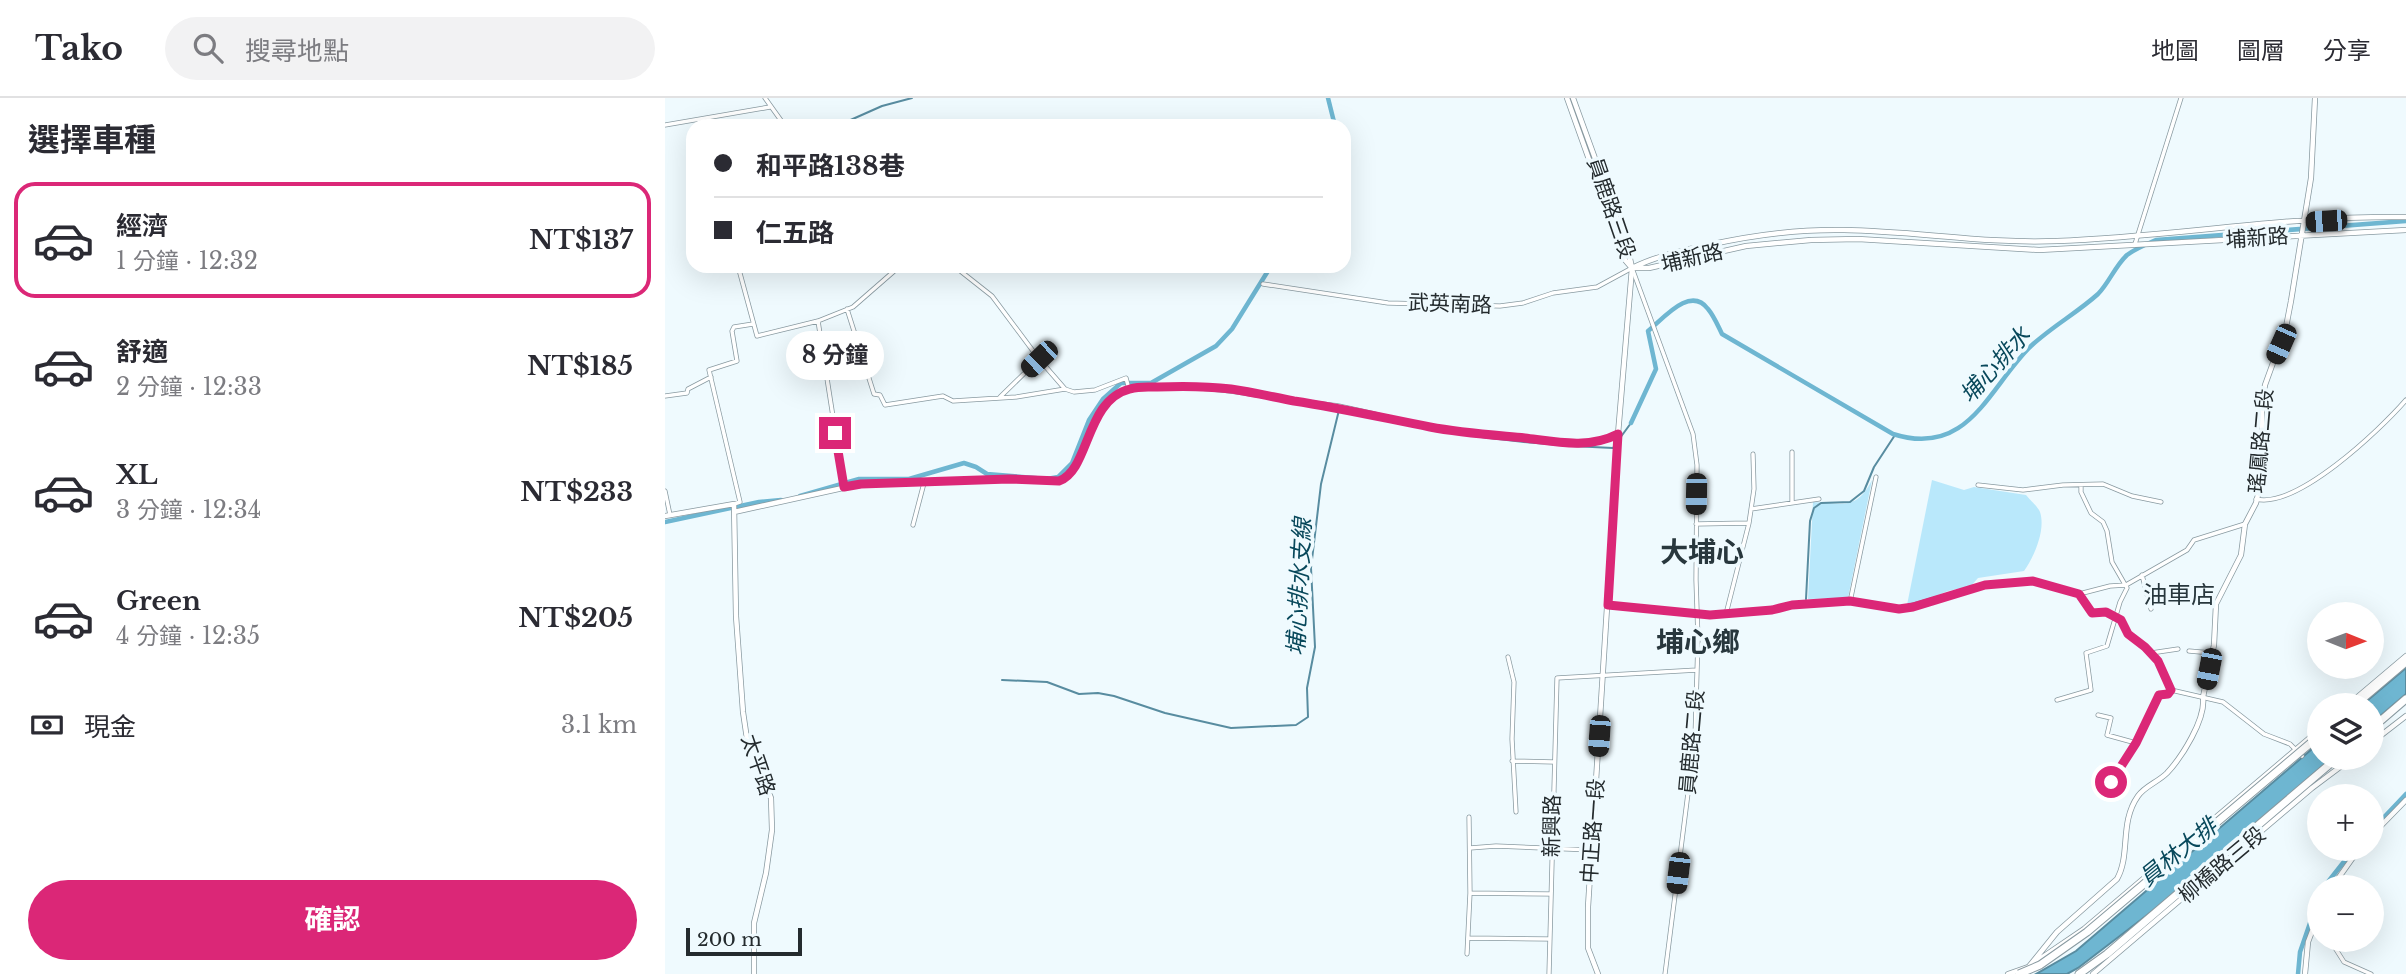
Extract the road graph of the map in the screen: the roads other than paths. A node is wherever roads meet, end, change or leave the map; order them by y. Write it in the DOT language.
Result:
graph roads {
  1 [pos="765,98"];
  2 [pos="1567,98"];
  3 [pos="1573,98"];
  4 [pos="2181,98"];
  5 [pos="2315,98"];
  6 [pos="770,107"];
  7 [pos="700,119"];
  8 [pos="779,119"];
  9 [pos="686,121"];
  10 [pos="665,125"];
  11 [pos="2406,217"];
  12 [pos="2304,222"];
  13 [pos="2406,230"];
  14 [pos="2302,235"];
  15 [pos="2137,236"];
  16 [pos="2135,244"];
  17 [pos="1632,268"];
  18 [pos="740,273"];
  19 [pos="892,273"];
  20 [pos="963,273"];
  21 [pos="1263,284"];
  22 [pos="847,309"];
  23 [pos="818,321"];
  24 [pos="753,324"];
  25 [pos="1039,359"];
  26 [pos="711,377"];
  27 [pos="1129,389"];
  28 [pos="1065,390"];
  29 [pos="665,396"];
  30 [pos="999,398"];
  31 [pos="2406,400"];
  32 [pos="1618,434"];
  33 [pos="1792,452"];
  34 [pos="1753,454"];
  35 [pos="1876,477"];
  36 [pos="924,483"];
  37 [pos="1978,485"];
  38 [pos="2081,485"];
  39 [pos="844,487"];
  40 [pos="665,491"];
  41 [pos="1819,499"];
  42 [pos="2256,499"];
  43 [pos="2161,502"];
  44 [pos="1792,503"];
  45 [pos="734,504"];
  46 [pos="1751,509"];
  47 [pos="734,512"];
  48 [pos="667,516"];
  49 [pos="1749,523"];
  50 [pos="1696,524"];
  51 [pos="2245,524"];
  52 [pos="913,526"];
  53 [pos="2141,576"];
  54 [pos="2126,585"];
  55 [pos="2079,594"];
  56 [pos="1850,601"];
  57 [pos="1608,605"];
  58 [pos="2151,609"];
  59 [pos="1696,614"];
  60 [pos="1725,614"];
  61 [pos="2116,615"];
  62 [pos="2178,649"];
  63 [pos="2189,651"];
  64 [pos="2151,653"];
  65 [pos="2212,653"];
  66 [pos="2406,656"];
  67 [pos="1508,657"];
  68 [pos="2406,662"];
  69 [pos="1697,670"];
  70 [pos="1603,676"];
  71 [pos="2171,690"];
  72 [pos="2362,693"];
  73 [pos="2369,693"];
  74 [pos="2203,697"];
  75 [pos="2406,699"];
  76 [pos="2057,700"];
  77 [pos="2098,715"];
  78 [pos="2406,716"];
  79 [pos="2384,718"];
  80 [pos="2384,733"];
  81 [pos="2307,740"];
  82 [pos="2136,743"];
  83 [pos="2307,746"];
  84 [pos="2296,750"];
  85 [pos="2302,756"];
  86 [pos="1512,761"];
  87 [pos="1554,762"];
  88 [pos="2323,770"];
  89 [pos="2336,770"];
  90 [pos="2111,782"];
  91 [pos="2406,800"];
  92 [pos="1516,812"];
  93 [pos="1469,817"];
  94 [pos="2384,823"];
  95 [pos="1470,848"];
  96 [pos="1552,848"];
  97 [pos="1592,850"];
  98 [pos="1470,893"];
  99 [pos="1551,894"];
  100 [pos="1469,938"];
  101 [pos="1549,939"];
  102 [pos="2307,952"];
  103 [pos="2338,952"];
  104 [pos="1467,954"];
  105 [pos="2028,967"];
  106 [pos="754,974"];
  107 [pos="1549,974"];
  108 [pos="1598,974"];
  109 [pos="1665,974"];
  110 [pos="2008,974"];
  111 [pos="2019,974"];
  112 [pos="2027,974"];
  113 [pos="2079,974"];
  114 [pos="2093,974"];
  115 [pos="2305,974"];
  116 [pos="2371,974"];
  1 -- 6 [label="street"];
  2 -- 17 [label="street, 員鹿路三段"];
  3 -- 17 [label="street, 員鹿路三段"];
  4 -- 15 [label="street"];
  5 -- 12 [label="street, 瑤鳳路二段"];
  6 -- 7 [label="street"];
  6 -- 8 [label="street"];
  9 -- 10 [label="street"];
  11 -- 12 [label="street, 埔新路"];
  12 -- 14 [label="street, 瑤鳳路二段"];
  12 -- 15 [label="street, 埔新路"];
  13 -- 14 [label="street, 埔新路"];
  14 -- 16 [label="street, 埔新路"];
  14 -- 42 [label="street, 瑤鳳路二段"];
  15 -- 16 [label="street"];
  15 -- 17 [label="street, 埔新路"];
  16 -- 17 [label="street, 埔新路"];
  17 -- 21 [label="street, 武英南路"];
  17 -- 32 [label="street, 中正路一段"];
  17 -- 50 [label="street, 員鹿路二段"];
  18 -- 24 [label="street"];
  19 -- 22 [label="street"];
  20 -- 25 [label="street"];
  22 -- 23 [label="street"];
  22 -- 30 [label="street"];
  23 -- 24 [label="street"];
  23 -- 39 [label="street"];
  24 -- 26 [label="street"];
  25 -- 28 [label="street"];
  25 -- 30 [label="street"];
  26 -- 29 [label="street"];
  26 -- 45 [label="street"];
  27 -- 28 [label="street"];
  27 -- 32 [label="street"];
  27 -- 36 [label="street"];
  28 -- 30 [label="street"];
  31 -- 42 [label="street"];
  32 -- 57 [label="street, 中正路一段"];
  33 -- 44 [label="street"];
  34 -- 46 [label="street"];
  35 -- 56 [label="street"];
  36 -- 39 [label="street"];
  36 -- 52 [label="street"];
  37 -- 38 [label="street"];
  38 -- 43 [label="street"];
  38 -- 54 [label="street"];
  39 -- 47 [label="street"];
  40 -- 48 [label="street"];
  41 -- 44 [label="street"];
  42 -- 51 [label="street, 瑤鳳路二段"];
  44 -- 46 [label="street"];
  45 -- 47 [label="street, 太平路"];
  45 -- 48 [label="street"];
  46 -- 49 [label="street"];
  47 -- 106 [label="street, 太平路"];
  49 -- 50 [label="street"];
  49 -- 60 [label="street"];
  50 -- 59 [label="street, 員鹿路二段"];
  51 -- 53 [label="street"];
  51 -- 65 [label="street, 瑤鳳路二段"];
  53 -- 54 [label="street"];
  53 -- 58 [label="street"];
  54 -- 55 [label="street"];
  54 -- 61 [label="street"];
  55 -- 56 [label="street"];
  55 -- 61 [label="street"];
  56 -- 60 [label="street"];
  57 -- 59 [label="street"];
  57 -- 70 [label="street, 中正路一段"];
  59 -- 60 [label="street"];
  59 -- 69 [label="street, 員鹿路二段"];
  61 -- 64 [label="street"];
  61 -- 76 [label="street"];
  62 -- 64 [label="street"];
  63 -- 65 [label="street"];
  64 -- 71 [label="street"];
  65 -- 74 [label="street, 瑤鳳路二段"];
  66 -- 72 [label="street"];
  67 -- 86 [label="street"];
  68 -- 73 [label="highway"];
  69 -- 70 [label="street"];
  69 -- 109 [label="street, 員鹿路二段"];
  70 -- 87 [label="street, 新興路"];
  70 -- 97 [label="street, 中正路一段"];
  71 -- 74 [label="street"];
  71 -- 82 [label="street"];
  74 -- 84 [label="street"];
  74 -- 105 [label="street, 瑤鳳路二段"];
  75 -- 79 [label="highway"];
  77 -- 82 [label="street"];
  78 -- 80 [label="street"];
  81 -- 84 [label="street, 柳橋路三段"];
  82 -- 90 [label="street"];
  83 -- 111 [label="highway, bridge"];
  84 -- 85 [label="street"];
  84 -- 105 [label="street, 柳橋路三段"];
  86 -- 87 [label="street"];
  86 -- 92 [label="street"];
  87 -- 96 [label="street, 新興路"];
  88 -- 113 [label="highway"];
  89 -- 114 [label="street, 柳橋路三段"];
  91 -- 94 [label="street"];
  93 -- 95 [label="street"];
  95 -- 96 [label="street"];
  95 -- 98 [label="street"];
  96 -- 97 [label="street"];
  96 -- 99 [label="street, 新興路"];
  97 -- 108 [label="street, 中正路一段"];
  98 -- 99 [label="street"];
  98 -- 100 [label="street"];
  99 -- 101 [label="street, 新興路"];
  100 -- 101 [label="street"];
  100 -- 104 [label="street"];
  101 -- 107 [label="street, 新興路"];
  102 -- 115 [label="street"];
  103 -- 116 [label="street"];
  105 -- 110 [label="street, 柳橋路三段"];
  105 -- 112 [label="street"];
}
